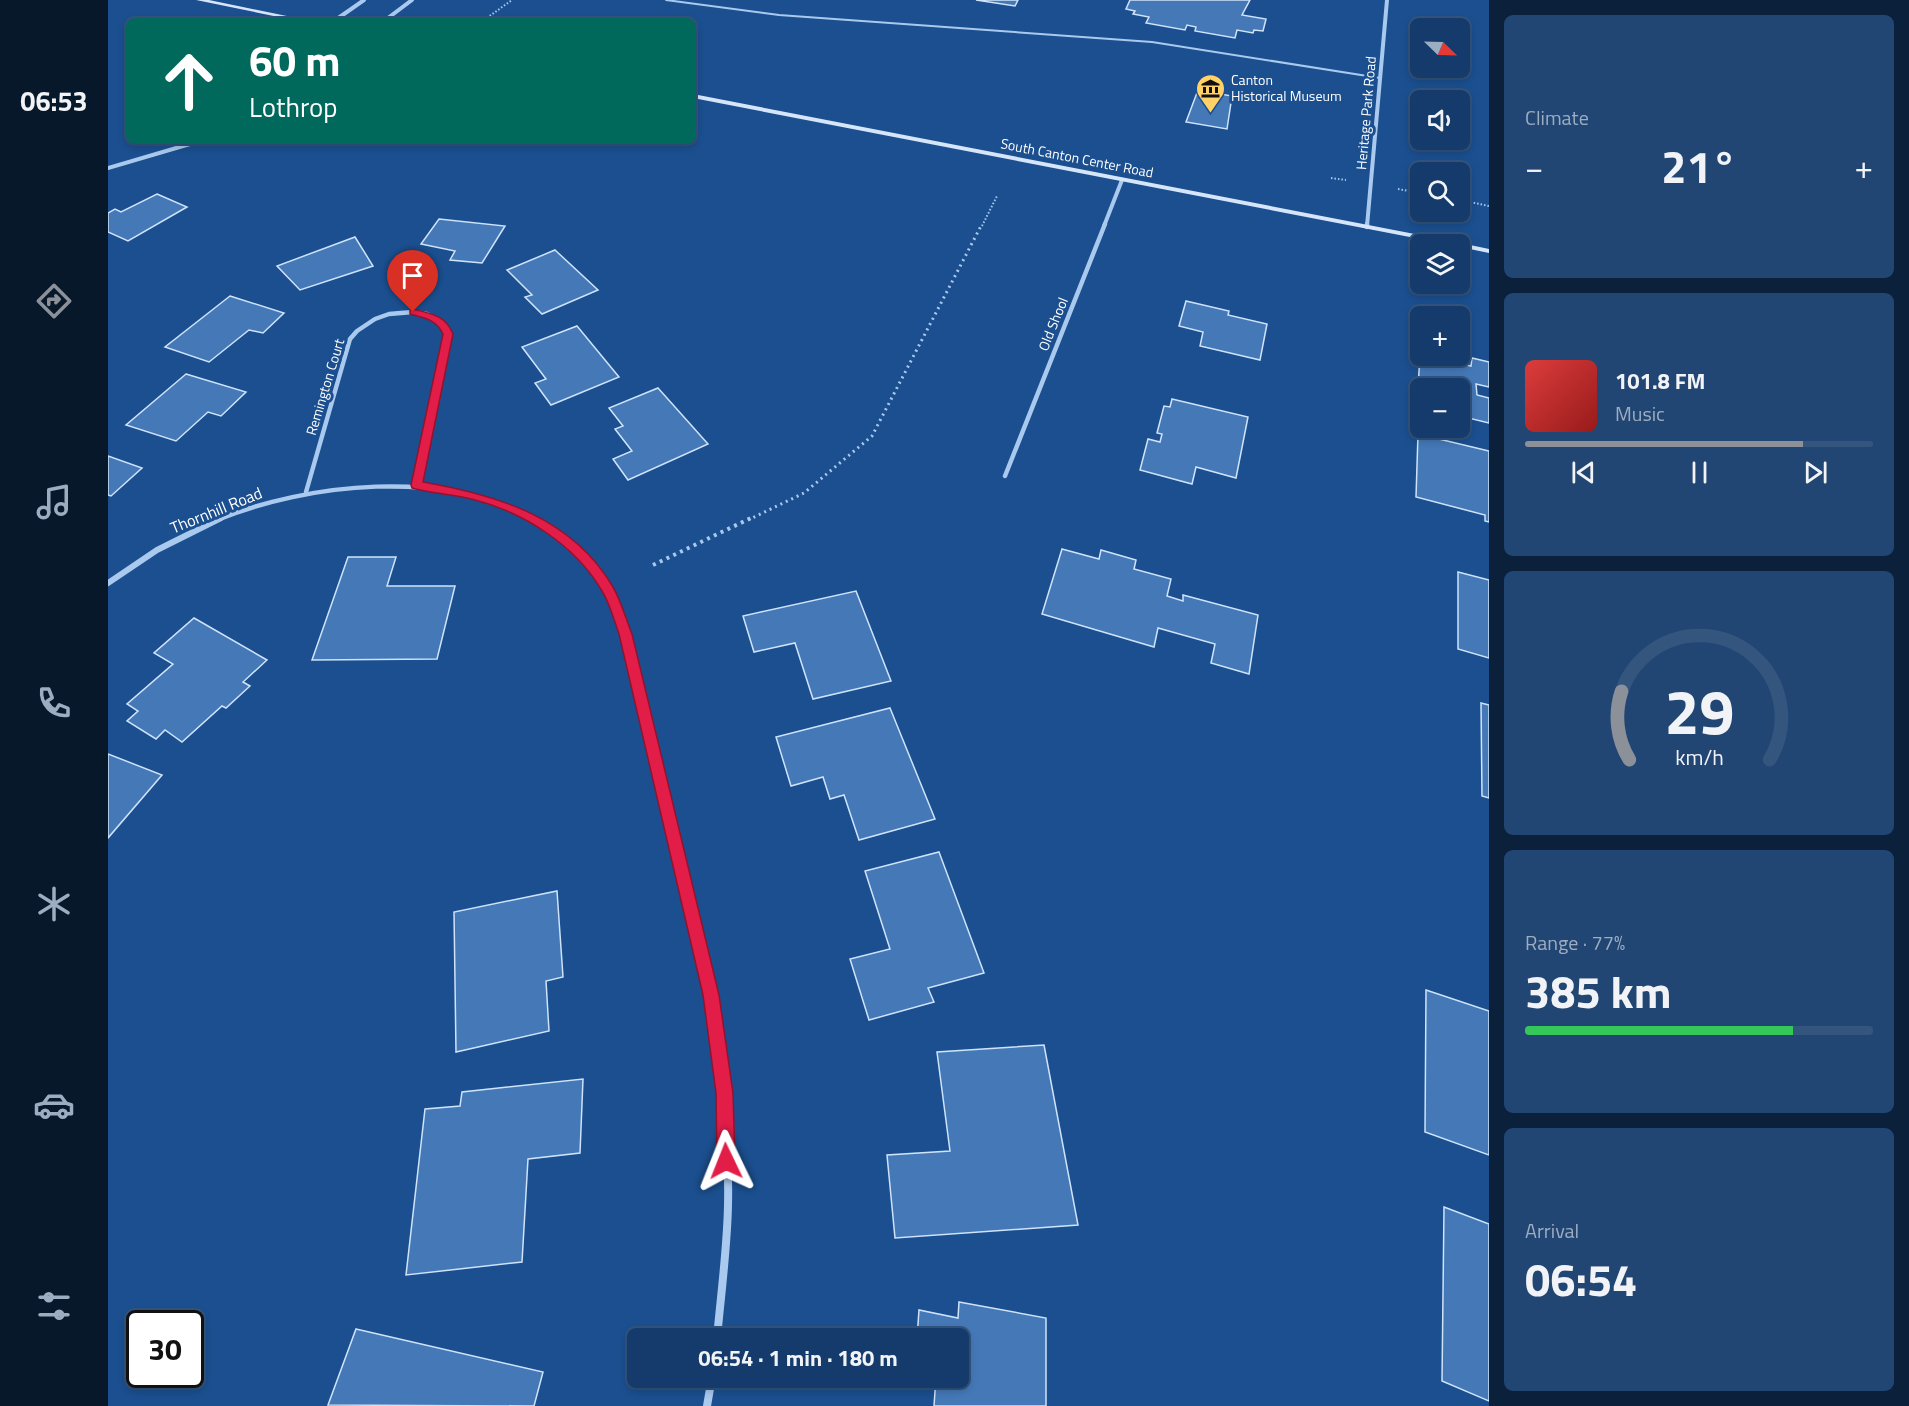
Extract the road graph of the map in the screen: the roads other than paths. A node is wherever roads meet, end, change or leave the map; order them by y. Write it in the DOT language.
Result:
graph roads {
  1 [pos="199,0"];
  2 [pos="364,0"];
  3 [pos="412,0"];
  4 [pos="666,0"];
  5 [pos="1387,0"];
  6 [pos="292,18"];
  7 [pos="338,18"];
  8 [pos="388,18"];
  9 [pos="1380,78"];
  10 [pos="696,97"];
  11 [pos="190,144"];
  12 [pos="108,168"];
  13 [pos="1122,180"];
  14 [pos="1367,227"];
  15 [pos="1410,236"];
  16 [pos="1470,247"];
  17 [pos="1489,251"];
  18 [pos="1005,476"];
  19 [pos="417,485"];
  20 [pos="306,492"];
  21 [pos="108,583"];
  22 [pos="718,1328"];
  23 [pos="710,1388"];
  24 [pos="707,1406"];
  1 -- 6 [label="main road"];
  2 -- 7 [label="street"];
  3 -- 8 [label="street"];
  4 -- 9 [label="lane"];
  5 -- 9 [label="street, Heritage Park Road"];
  9 -- 14 [label="street, Heritage Park Road"];
  10 -- 13 [label="main road, South Canton Center Road"];
  11 -- 12 [label="street"];
  13 -- 14 [label="main road, South Canton Center Road"];
  13 -- 18 [label="street, Old Shool"];
  14 -- 15 [label="main road, South Canton Center Road"];
  16 -- 17 [label="main road, South Canton Center Road"];
  19 -- 20 [label="street, Thornhill Road"];
  19 -- 20 [label="street, Remington Court"];
  19 -- 22 [label="street, Thornhill Road"];
  20 -- 21 [label="street, Thornhill Road"];
  23 -- 24 [label="street"];
}
